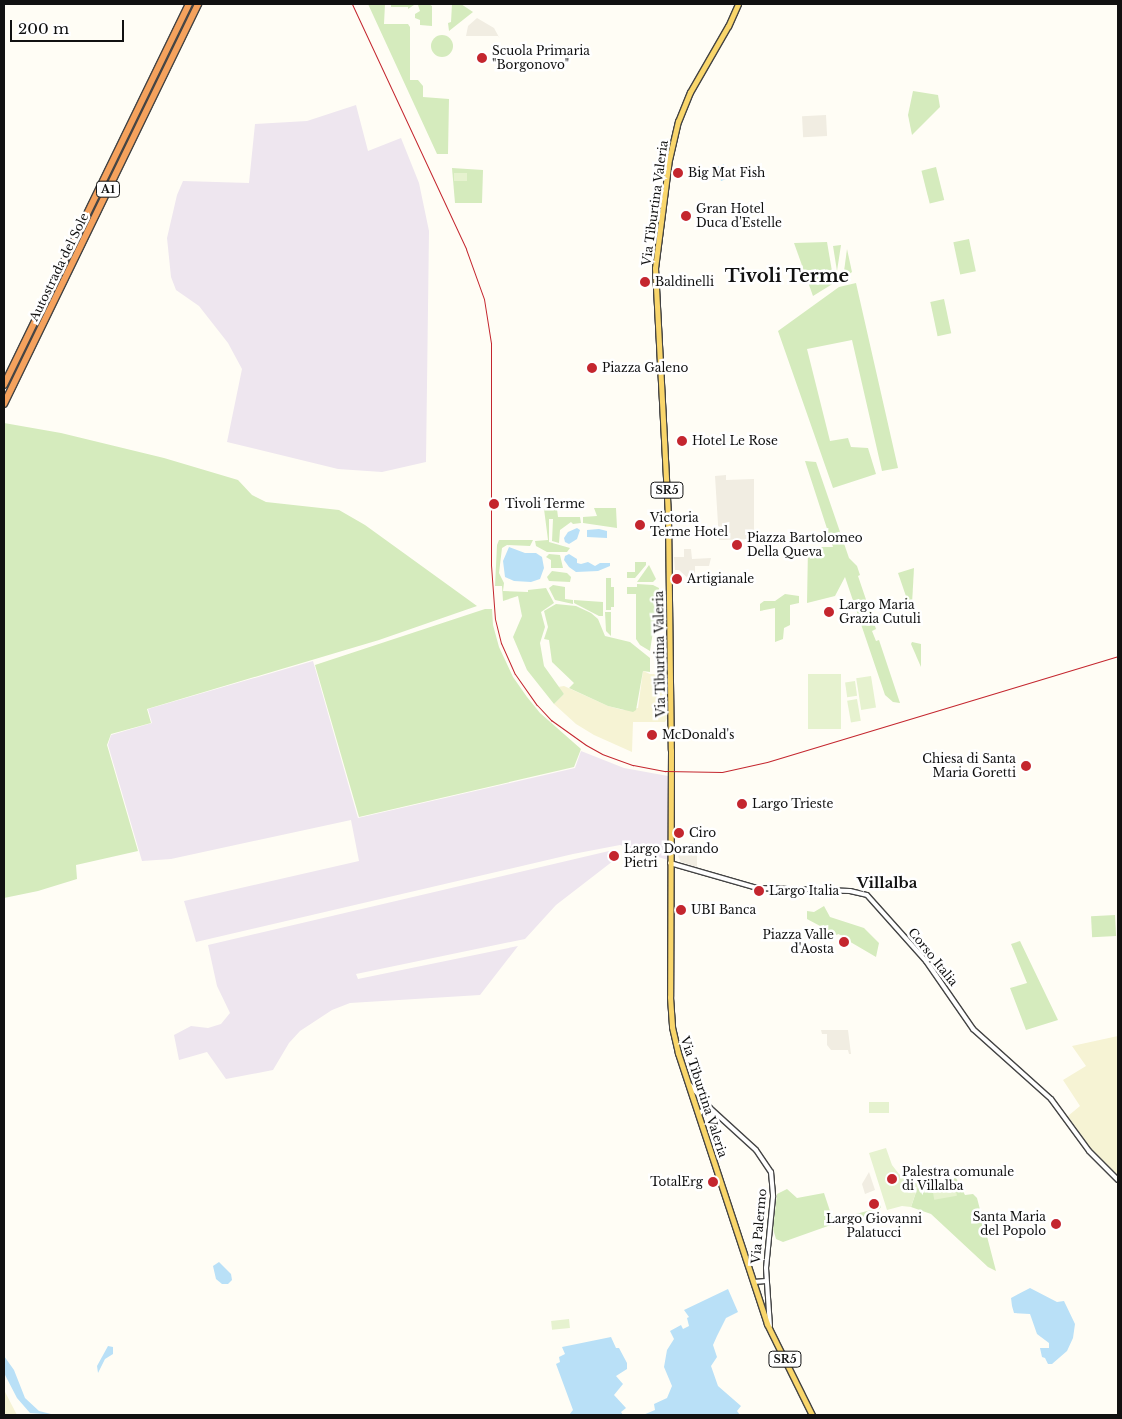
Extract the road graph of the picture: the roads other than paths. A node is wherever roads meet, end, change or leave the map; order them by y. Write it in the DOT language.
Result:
graph roads {
  1 [pos="189,4"];
  2 [pos="198,4"];
  3 [pos="738,4"];
  4 [pos="4,385"];
  5 [pos="4,404"];
  6 [pos="670,862"];
  7 [pos="688,1084"];
  8 [pos="705,1103"];
  9 [pos="696,1104"];
  10 [pos="710,1108"];
  11 [pos="699,1114"];
  12 [pos="1118,1180"];
  13 [pos="766,1281"];
  14 [pos="754,1282"];
  15 [pos="775,1340"];
  16 [pos="812,1415"];
  1 -- 4 [label="highway, Autostrada del Sole / A1"];
  2 -- 5 [label="highway, Autostrada del Sole / A1"];
  3 -- 6 [label="main road, Via Tiburtina Valeria / SR5"];
  6 -- 7 [label="main road, Via Tiburtina Valeria / SR5"];
  6 -- 12 [label="street, Corso Italia"];
  7 -- 8 [label="street, Via Palermo"];
  7 -- 9 [label="main road, Via Tiburtina Valeria / SR5"];
  8 -- 9 [label="street"];
  8 -- 10 [label="street, Via Palermo"];
  9 -- 10 [label="street, Via Palermo"];
  9 -- 11 [label="main road, Via Tiburtina Valeria / SR5"];
  10 -- 11 [label="street"];
  10 -- 13 [label="street, Via Palermo"];
  11 -- 14 [label="main road, Via Tiburtina Valeria / SR5"];
  13 -- 14 [label="street"];
  13 -- 15 [label="street, Via Palermo"];
  14 -- 15 [label="main road, Via Tiburtina Valeria / SR5"];
  15 -- 16 [label="main road, Via Tiburtina Valeria / SR5"];
}
